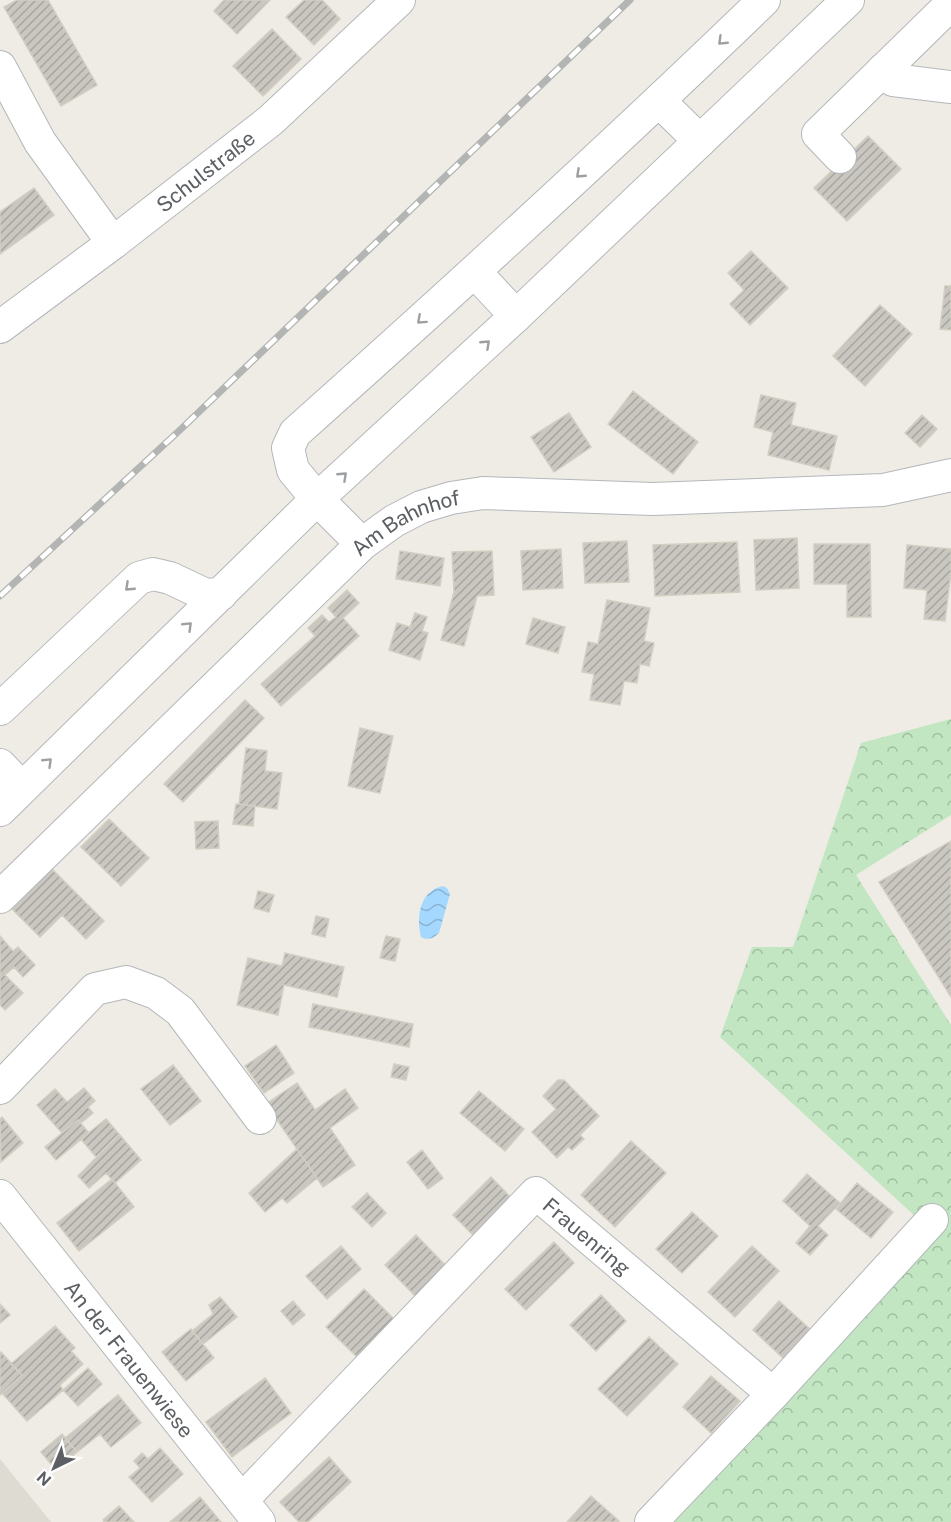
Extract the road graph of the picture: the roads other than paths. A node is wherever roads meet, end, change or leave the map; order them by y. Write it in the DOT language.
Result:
graph roads {
  1 [pos="399,0"];
  2 [pos="764,0"];
  3 [pos="848,0"];
  4 [pos="951,4"];
  5 [pos="0,67"];
  6 [pos="883,70"];
  7 [pos="951,87"];
  8 [pos="659,101"];
  9 [pos="700,141"];
  10 [pos="840,157"];
  11 [pos="113,243"];
  12 [pos="475,272"];
  13 [pos="516,316"];
  14 [pos="0,327"];
  15 [pos="951,475"];
  16 [pos="317,499"];
  17 [pos="363,544"];
  18 [pos="221,594"];
  19 [pos="0,709"];
  20 [pos="0,765"];
  21 [pos="22,788"];
  22 [pos="0,810"];
  23 [pos="0,897"];
  24 [pos="0,1088"];
  25 [pos="260,1118"];
  26 [pos="0,1196"];
  27 [pos="932,1220"];
  28 [pos="773,1394"];
  29 [pos="254,1516"];
  30 [pos="651,1522"];
  1 -- 11 [label="street, Schulstraße"];
  2 -- 8 [label="street, one-way"];
  3 -- 9 [label="street"];
  4 -- 6 [label="street"];
  5 -- 11 [label="street"];
  6 -- 7 [label="street"];
  6 -- 10 [label="street"];
  8 -- 9 [label="street"];
  8 -- 12 [label="street, one-way"];
  9 -- 13 [label="street"];
  11 -- 14 [label="street, Schulstraße"];
  12 -- 13 [label="street"];
  12 -- 16 [label="street, one-way"];
  16 -- 13 [label="street, one-way"];
  15 -- 17 [label="street, Am Bahnhof"];
  16 -- 17 [label="street"];
  16 -- 18 [label="street"];
  17 -- 23 [label="street, Am Bahnhof"];
  18 -- 19 [label="street, one-way"];
  21 -- 18 [label="street, one-way"];
  20 -- 21 [label="street"];
  21 -- 22 [label="street"];
  24 -- 25 [label="street"];
  26 -- 29 [label="street, An der Frauenwiese"];
  27 -- 28 [label="street"];
  28 -- 29 [label="street, Frauenring"];
  28 -- 30 [label="street"];
}
